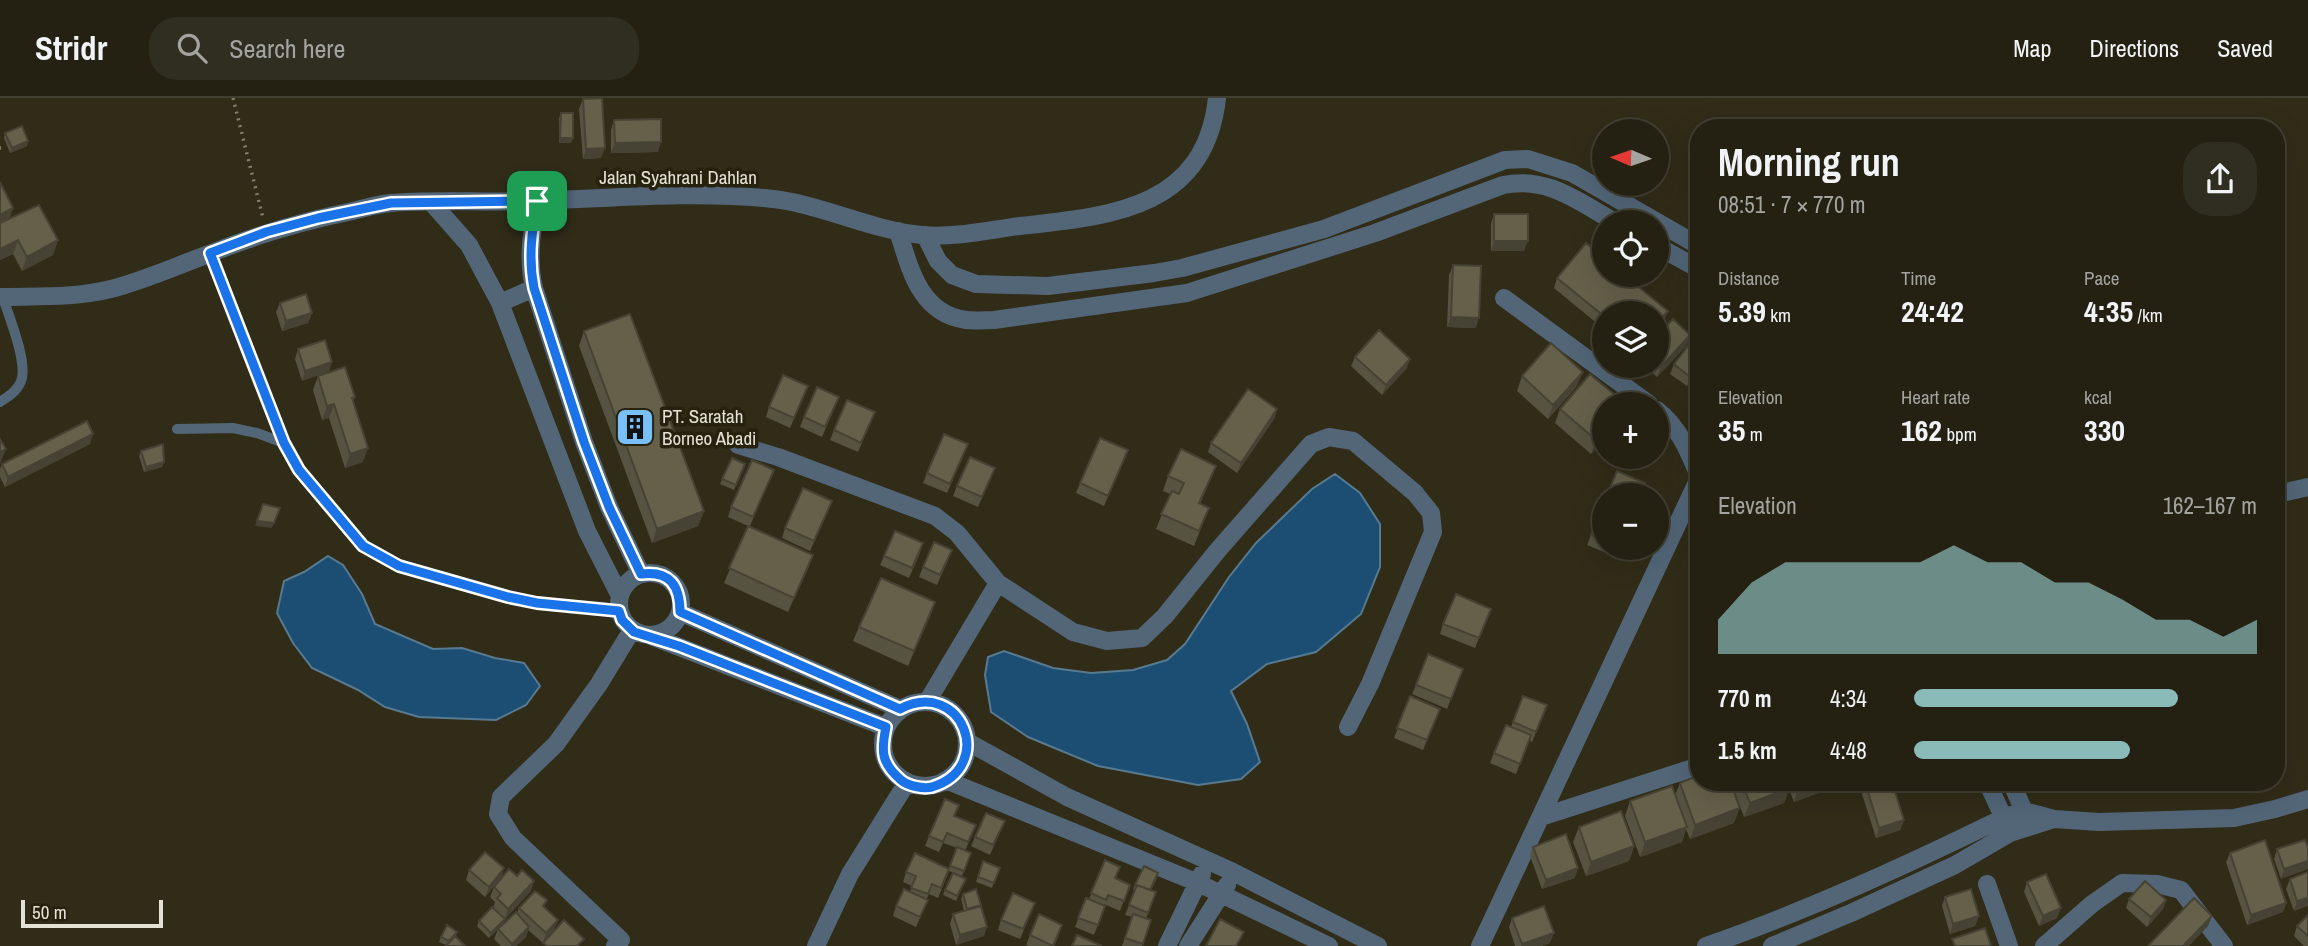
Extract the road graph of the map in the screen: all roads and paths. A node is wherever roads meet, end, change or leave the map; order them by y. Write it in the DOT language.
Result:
graph roads {
  1 [pos="233,98"];
  2 [pos="1217,98"];
  3 [pos="537,201"];
  4 [pos="432,203"];
  5 [pos="1593,210"];
  6 [pos="898,231"];
  7 [pos="266,232"];
  8 [pos="925,235"];
  9 [pos="1690,241"];
  10 [pos="210,253"];
  11 [pos="1669,253"];
  12 [pos="1690,264"];
  13 [pos="1018,285"];
  14 [pos="534,288"];
  15 [pos="1,297"];
  16 [pos="1504,298"];
  17 [pos="500,303"];
  18 [pos="1022,315"];
  19 [pos="1633,392"];
  20 [pos="0,402"];
  21 [pos="1669,421"];
  22 [pos="177,429"];
  23 [pos="284,443"];
  24 [pos="738,445"];
  25 [pos="1690,455"];
  26 [pos="2308,487"];
  27 [pos="2285,492"];
  28 [pos="1690,496"];
  29 [pos="641,574"];
  30 [pos="998,583"];
  31 [pos="619,603"];
  32 [pos="680,612"];
  33 [pos="632,630"];
  34 [pos="651,636"];
  35 [pos="928,702"];
  36 [pos="900,709"];
  37 [pos="886,727"];
  38 [pos="1348,727"];
  39 [pos="968,742"];
  40 [pos="1690,769"];
  41 [pos="948,781"];
  42 [pos="906,784"];
  43 [pos="1995,791"];
  44 [pos="2015,791"];
  45 [pos="2308,799"];
  46 [pos="1541,817"];
  47 [pos="2028,819"];
  48 [pos="2007,825"];
  49 [pos="1209,863"];
  50 [pos="1233,872"];
  51 [pos="1196,882"];
  52 [pos="1987,884"];
  53 [pos="1222,894"];
  54 [pos="621,944"];
  55 [pos="816,946"];
  56 [pos="1167,946"];
  57 [pos="1188,946"];
  58 [pos="1329,946"];
  59 [pos="1378,946"];
  60 [pos="1480,946"];
  61 [pos="1706,946"];
  62 [pos="1772,946"];
  63 [pos="2009,946"];
  64 [pos="2044,946"];
  65 [pos="2224,946"];
  1 -- 7 [label="path"];
  2 -- 8 [label="street, Jalan Syahrani Dahlan"];
  3 -- 4 [label="street, Jalan Syahrani Dahlan"];
  3 -- 6 [label="street, Jalan Syahrani Dahlan"];
  3 -- 14 [label="street"];
  4 -- 7 [label="street, Jalan Syahrani Dahlan"];
  4 -- 17 [label="street"];
  5 -- 18 [label="street"];
  6 -- 8 [label="street, Jalan Syahrani Dahlan"];
  6 -- 18 [label="street"];
  7 -- 10 [label="street, Jalan Syahrani Dahlan"];
  8 -- 13 [label="street"];
  9 -- 13 [label="street"];
  10 -- 15 [label="street, Jalan Syahrani Dahlan"];
  10 -- 23 [label="lane"];
  11 -- 12 [label="street"];
  13 -- 18 [label="street"];
  14 -- 17 [label="street"];
  14 -- 29 [label="street"];
  15 -- 20 [label="lane"];
  16 -- 19 [label="street"];
  17 -- 31 [label="street"];
  21 -- 25 [label="street"];
  22 -- 23 [label="lane"];
  23 -- 31 [label="lane"];
  24 -- 30 [label="street"];
  26 -- 27 [label="street"];
  28 -- 46 [label="street"];
  29 -- 31 [label="street"];
  29 -- 32 [label="street"];
  30 -- 35 [label="street"];
  30 -- 38 [label="street"];
  31 -- 33 [label="street"];
  32 -- 34 [label="street"];
  32 -- 36 [label="street"];
  33 -- 34 [label="street"];
  33 -- 54 [label="street"];
  34 -- 37 [label="street"];
  35 -- 36 [label="street"];
  35 -- 39 [label="street"];
  36 -- 37 [label="street"];
  37 -- 42 [label="street"];
  39 -- 41 [label="street"];
  39 -- 49 [label="street"];
  40 -- 46 [label="street"];
  41 -- 42 [label="street"];
  41 -- 51 [label="street"];
  42 -- 55 [label="street"];
  43 -- 48 [label="street"];
  44 -- 47 [label="street"];
  45 -- 47 [label="street"];
  46 -- 60 [label="street"];
  47 -- 48 [label="street"];
  48 -- 61 [label="street"];
  48 -- 62 [label="street"];
  49 -- 50 [label="street"];
  49 -- 51 [label="street"];
  50 -- 53 [label="street"];
  50 -- 59 [label="street"];
  51 -- 53 [label="street"];
  51 -- 56 [label="street"];
  52 -- 63 [label="street"];
  53 -- 57 [label="street"];
  53 -- 58 [label="street"];
  64 -- 65 [label="street"];
}
